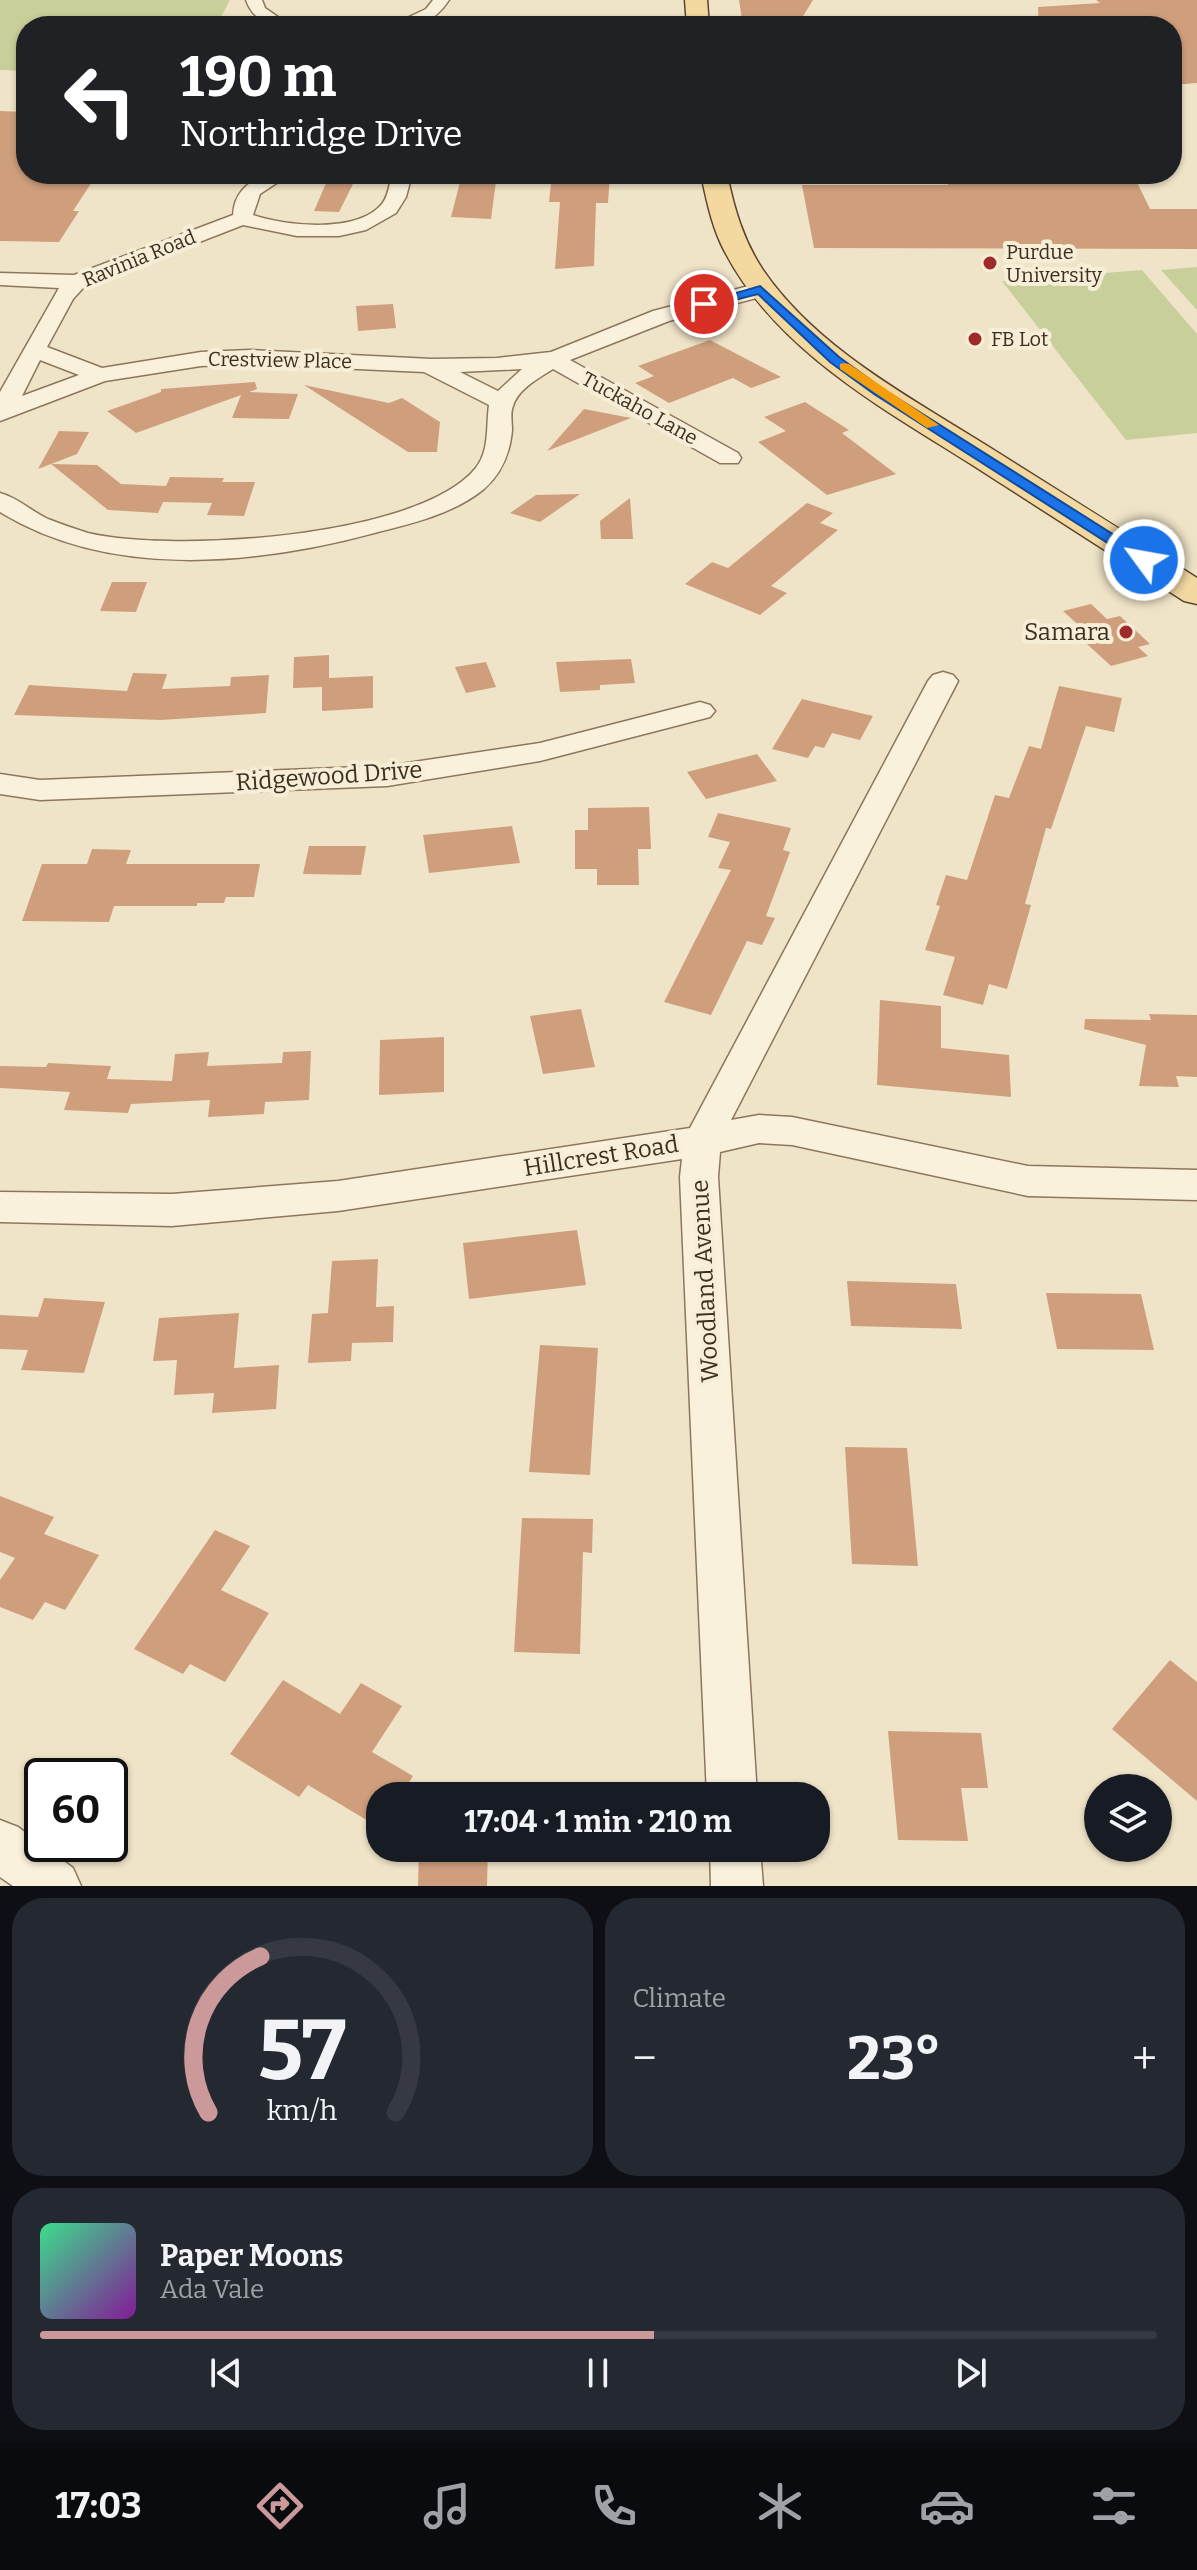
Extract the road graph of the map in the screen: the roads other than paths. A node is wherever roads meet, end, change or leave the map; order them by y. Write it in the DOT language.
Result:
graph roads {
  1 [pos="254,0"];
  2 [pos="441,0"];
  3 [pos="679,0"];
  4 [pos="696,0"];
  5 [pos="266,16"];
  6 [pos="424,16"];
  7 [pos="261,184"];
  8 [pos="399,184"];
  9 [pos="716,184"];
  10 [pos="243,218"];
  11 [pos="0,279"];
  12 [pos="76,282"];
  13 [pos="760,290"];
  14 [pos="35,350"];
  15 [pos="551,359"];
  16 [pos="429,365"];
  17 [pos="100,375"];
  18 [pos="501,402"];
  19 [pos="4,412"];
  20 [pos="729,458"];
  21 [pos="0,501"];
  22 [pos="1197,593"];
  23 [pos="943,681"];
  24 [pos="700,711"];
  25 [pos="0,784"];
  26 [pos="702,1141"];
  27 [pos="1197,1185"];
  28 [pos="0,1207"];
  29 [pos="731,1782"];
  30 [pos="0,1845"];
  31 [pos="736,1862"];
  32 [pos="55,1886"];
  33 [pos="737,1886"];
  1 -- 5 [label="street"];
  2 -- 6 [label="street"];
  3 -- 4 [label="street"];
  7 -- 10 [label="street"];
  8 -- 10 [label="street"];
  9 -- 13 [label="main road"];
  10 -- 12 [label="street, Ravinia Road"];
  11 -- 12 [label="street"];
  12 -- 14 [label="street, Ravinia Road"];
  13 -- 15 [label="street"];
  13 -- 22 [label="main road"];
  14 -- 17 [label="street"];
  14 -- 19 [label="street, Ravinia Road"];
  15 -- 16 [label="street"];
  15 -- 18 [label="street"];
  15 -- 20 [label="street, Tuckaho Lane"];
  16 -- 17 [label="street, Crestview Place"];
  16 -- 18 [label="street, Crestview Place"];
  17 -- 19 [label="street, Crestview Place"];
  18 -- 21 [label="street"];
  23 -- 26 [label="street, Woodland Avenue"];
  24 -- 25 [label="street, Ridgewood Drive"];
  26 -- 27 [label="street, Hillcrest Road"];
  26 -- 28 [label="street, Hillcrest Road"];
  26 -- 29 [label="street, Woodland Avenue"];
  30 -- 32 [label="street"];
  31 -- 33 [label="street"];
}
